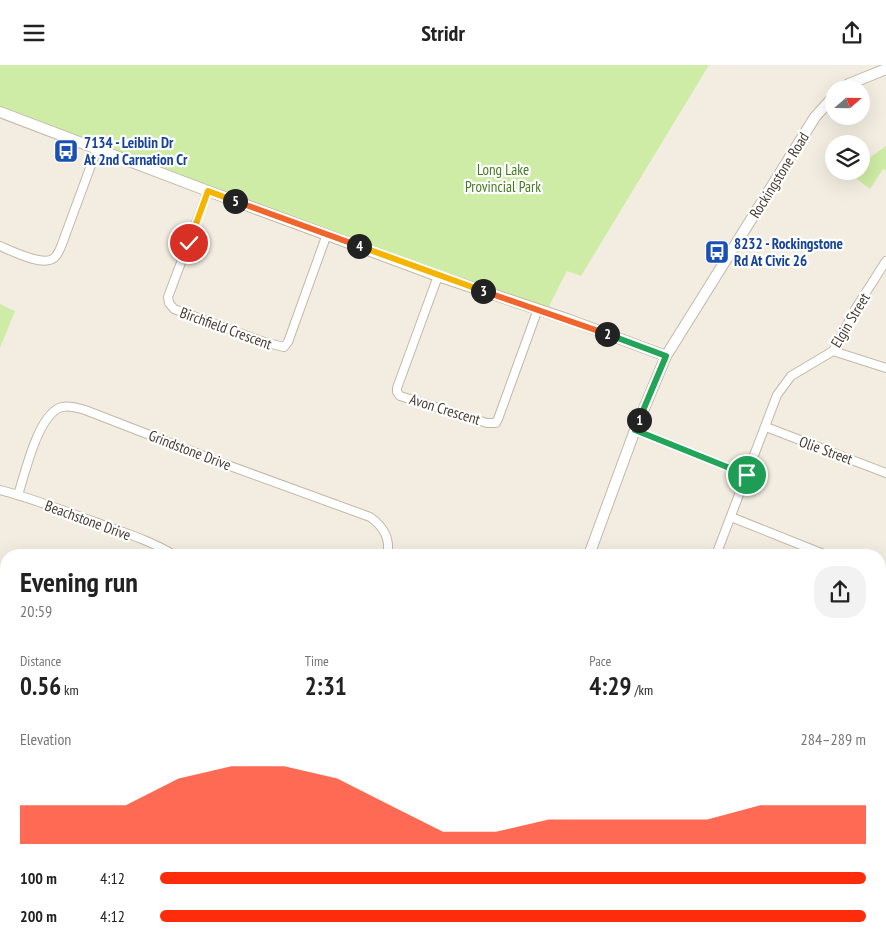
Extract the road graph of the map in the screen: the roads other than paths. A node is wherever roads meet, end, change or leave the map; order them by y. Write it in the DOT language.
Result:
graph roads {
  1 [pos="886,69"];
  2 [pos="859,80"];
  3 [pos="825,105"];
  4 [pos="0,112"];
  5 [pos="97,149"];
  6 [pos="208,191"];
  7 [pos="327,234"];
  8 [pos="0,246"];
  9 [pos="886,261"];
  10 [pos="438,276"];
  11 [pos="538,309"];
  12 [pos="833,351"];
  13 [pos="666,356"];
  14 [pos="886,369"];
  15 [pos="766,427"];
  16 [pos="635,430"];
  17 [pos="886,473"];
  18 [pos="747,475"];
  19 [pos="0,490"];
  20 [pos="18,495"];
  21 [pos="731,517"];
  22 [pos="161,549"];
  23 [pos="388,549"];
  24 [pos="591,549"];
  25 [pos="718,549"];
  26 [pos="811,549"];
  1 -- 2 [label="street"];
  3 -- 13 [label="street, Rockingstone Road"];
  4 -- 5 [label="street"];
  5 -- 6 [label="street"];
  5 -- 8 [label="street"];
  6 -- 7 [label="street"];
  6 -- 7 [label="street, Birchfield Crescent"];
  7 -- 10 [label="street"];
  9 -- 12 [label="street, Elgin Street"];
  10 -- 11 [label="street"];
  10 -- 11 [label="street, Avon Crescent"];
  11 -- 13 [label="street"];
  12 -- 14 [label="street"];
  12 -- 15 [label="street, Elgin Street"];
  13 -- 16 [label="street, Rockingstone Road"];
  15 -- 17 [label="street, Olie Street"];
  15 -- 18 [label="street, Elgin Street"];
  16 -- 18 [label="street"];
  16 -- 24 [label="street, Rockingstone Road"];
  18 -- 21 [label="street, Elgin Street"];
  19 -- 20 [label="street, Beachstone Drive"];
  20 -- 22 [label="street, Beachstone Drive"];
  20 -- 23 [label="street, Grindstone Drive"];
  21 -- 25 [label="street, Elgin Street"];
  21 -- 26 [label="street"];
}
